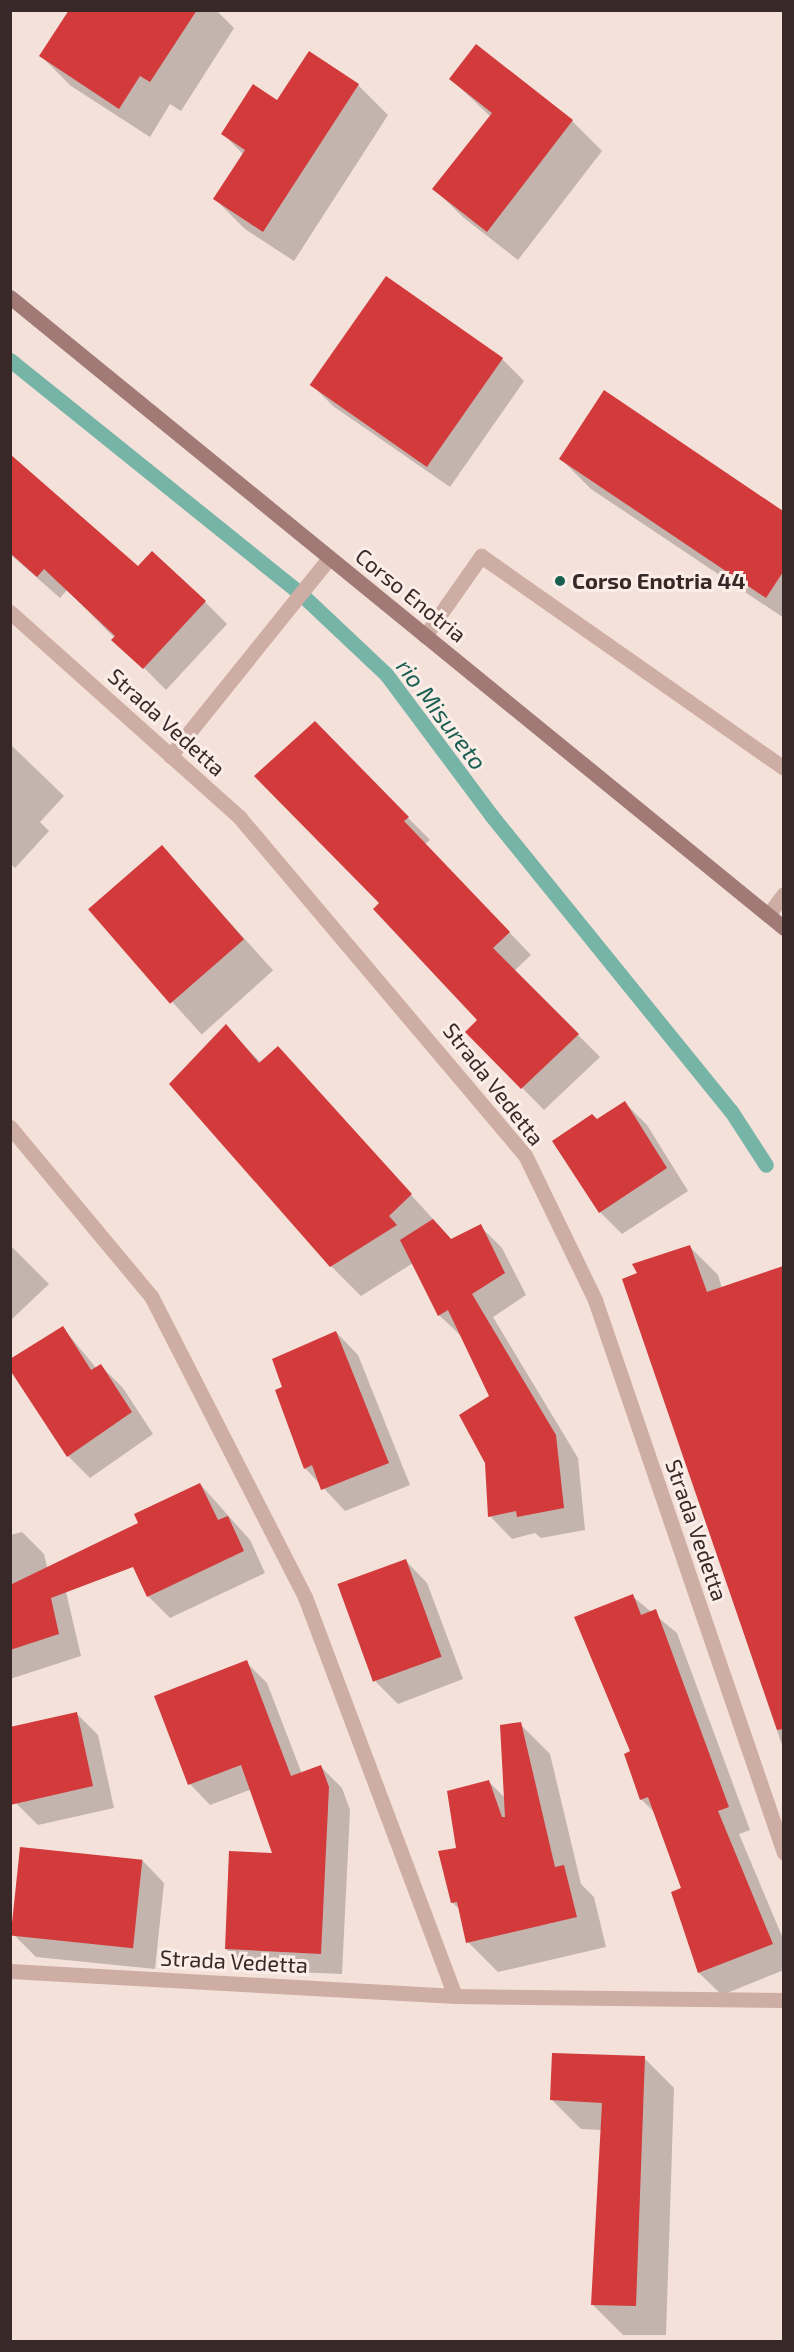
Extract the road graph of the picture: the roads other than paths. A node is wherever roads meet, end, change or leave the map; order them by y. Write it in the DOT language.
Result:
graph roads {
  1 [pos="10,297"];
  2 [pos="328,558"];
  3 [pos="10,612"];
  4 [pos="425,636"];
  5 [pos="170,756"];
  6 [pos="783,768"];
  7 [pos="783,894"];
  8 [pos="768,915"];
  9 [pos="783,928"];
  10 [pos="10,1127"];
  11 [pos="783,1853"];
  12 [pos="10,1971"];
  13 [pos="455,1996"];
  14 [pos="783,2000"];
  1 -- 2 [label="main road, Corso Enotria"];
  2 -- 4 [label="main road, Corso Enotria"];
  2 -- 5 [label="street"];
  3 -- 5 [label="street, Strada Vedetta"];
  4 -- 6 [label="street"];
  4 -- 8 [label="main road, Corso Enotria"];
  5 -- 11 [label="street, Strada Vedetta"];
  7 -- 8 [label="street"];
  8 -- 9 [label="main road, Corso Enotria"];
  10 -- 13 [label="street"];
  12 -- 13 [label="street, Strada Vedetta"];
  13 -- 14 [label="street, Strada Vedetta"];
}
